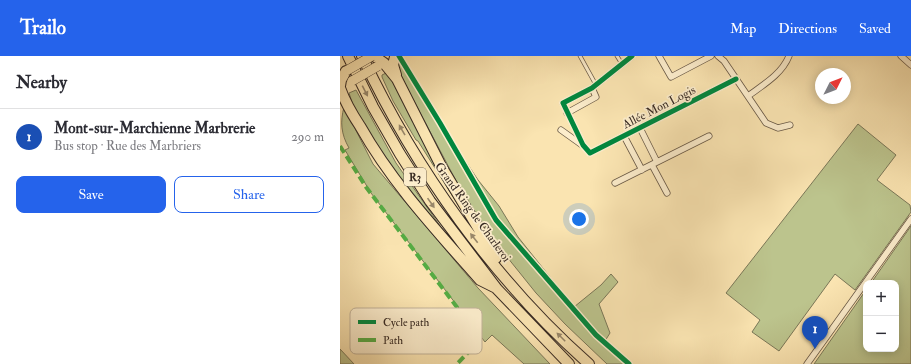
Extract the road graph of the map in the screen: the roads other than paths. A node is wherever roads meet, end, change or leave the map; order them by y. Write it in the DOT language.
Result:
graph roads {
  1 [pos="348,56"];
  2 [pos="362,56"];
  3 [pos="580,56"];
  4 [pos="617,56"];
  5 [pos="632,56"];
  6 [pos="659,56"];
  7 [pos="711,56"];
  8 [pos="718,56"];
  9 [pos="789,56"];
  10 [pos="901,56"];
  11 [pos="395,57"];
  12 [pos="377,59"];
  13 [pos="622,64"];
  14 [pos="911,65"];
  15 [pos="397,79"];
  16 [pos="736,79"];
  17 [pos="344,80"];
  18 [pos="594,86"];
  19 [pos="748,96"];
  20 [pos="342,98"];
  21 [pos="567,113"];
  22 [pos="790,125"];
  23 [pos="640,128"];
  24 [pos="561,130"];
  25 [pos="624,136"];
  26 [pos="709,136"];
  27 [pos="583,145"];
  28 [pos="658,162"];
  29 [pos="652,164"];
  30 [pos="642,170"];
  31 [pos="615,183"];
  32 [pos="667,193"];
  33 [pos="911,219"];
  34 [pos="507,280"];
  35 [pos="497,289"];
  36 [pos="569,364"];
  37 [pos="589,364"];
  38 [pos="807,364"];
  1 -- 35 [label="highway, R3, one-way"];
  34 -- 2 [label="highway, Grand Ring de Charleroi / R3, one-way"];
  3 -- 18 [label="lane"];
  4 -- 13 [label="lane"];
  5 -- 13 [label="street"];
  6 -- 7 [label="street"];
  8 -- 16 [label="street"];
  9 -- 19 [label="street"];
  10 -- 14 [label="street"];
  11 -- 15 [label="highway"];
  12 -- 15 [label="highway"];
  12 -- 17 [label="main road, bridge"];
  13 -- 18 [label="street"];
  15 -- 34 [label="highway"];
  16 -- 19 [label="street"];
  16 -- 23 [label="street, Allée Mon Logis"];
  17 -- 20 [label="highway"];
  18 -- 21 [label="street"];
  18 -- 21 [label="street"];
  19 -- 22 [label="street"];
  20 -- 35 [label="highway"];
  21 -- 27 [label="street"];
  23 -- 25 [label="street, Allée Mon Logis"];
  23 -- 28 [label="street"];
  24 -- 27 [label="street"];
  25 -- 27 [label="street, Allée Mon Logis"];
  25 -- 30 [label="street"];
  26 -- 28 [label="street"];
  28 -- 29 [label="street"];
  29 -- 30 [label="street"];
  29 -- 32 [label="street"];
  30 -- 31 [label="street"];
  33 -- 38 [label="street"];
  37 -- 34 [label="highway, Grand Ring de Charleroi / R3, one-way"];
  35 -- 36 [label="highway, R3"];
}
